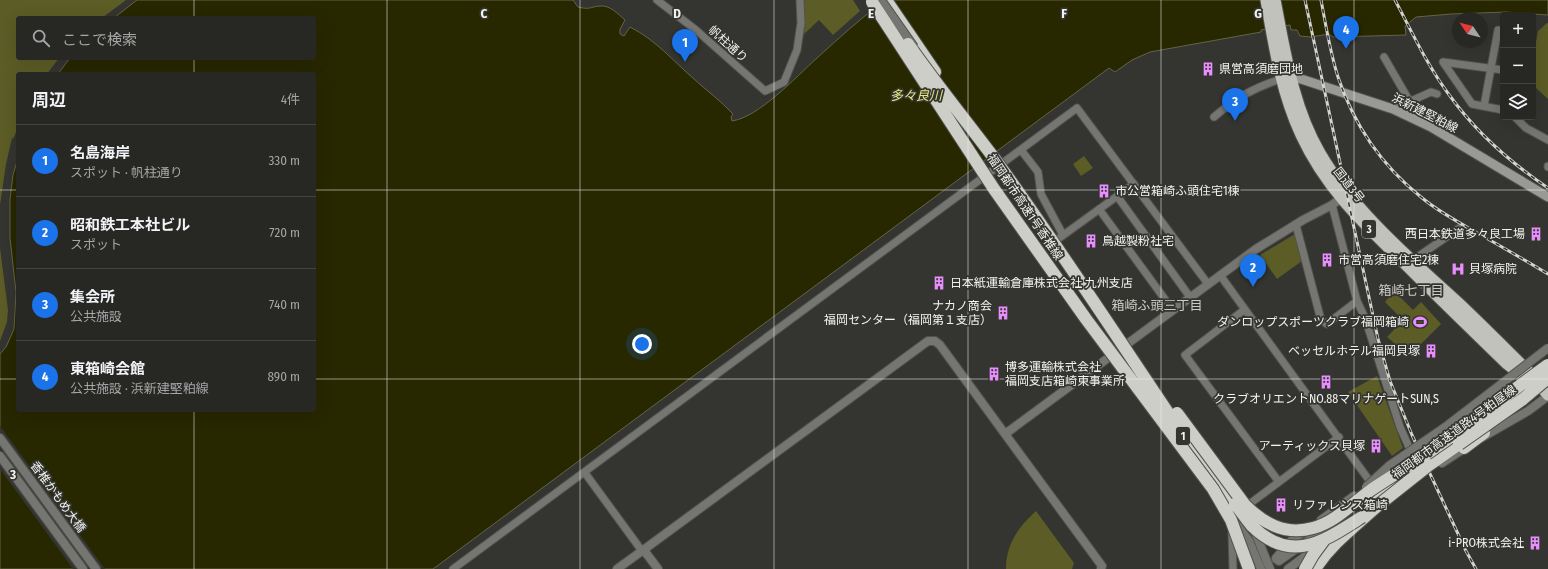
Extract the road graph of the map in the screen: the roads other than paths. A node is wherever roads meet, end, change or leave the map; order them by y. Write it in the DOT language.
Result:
graph roads {
  1 [pos="657,0"];
  2 [pos="800,0"];
  3 [pos="881,0"];
  4 [pos="886,0"];
  5 [pos="1266,0"];
  6 [pos="1275,0"];
  7 [pos="870,1"];
  8 [pos="1498,30"];
  9 [pos="1276,31"];
  10 [pos="1384,57"];
  11 [pos="1491,68"];
  12 [pos="1500,70"];
  13 [pos="1286,78"];
  14 [pos="1437,94"];
  15 [pos="1410,102"];
  16 [pos="1484,106"];
  17 [pos="1393,109"];
  18 [pos="1500,109"];
  19 [pos="1214,117"];
  20 [pos="1518,120"];
  21 [pos="1548,140"];
  22 [pos="1021,150"];
  23 [pos="996,161"];
  24 [pos="993,184"];
  25 [pos="1134,184"];
  26 [pos="1117,196"];
  27 [pos="1548,197"];
  28 [pos="1340,199"];
  29 [pos="1099,209"];
  30 [pos="1296,225"];
  31 [pos="1461,227"];
  32 [pos="1063,235"];
  33 [pos="1050,245"];
  34 [pos="1413,260"];
  35 [pos="1220,275"];
  36 [pos="1208,284"];
  37 [pos="1190,297"];
  38 [pos="1357,301"];
  39 [pos="1172,309"];
  40 [pos="1244,310"];
  41 [pos="1100,311"];
  42 [pos="1122,347"];
  43 [pos="1548,348"];
  44 [pos="1114,353"];
  45 [pos="1548,362"];
  46 [pos="1548,365"];
  47 [pos="1132,380"];
  48 [pos="1543,385"];
  49 [pos="1528,395"];
  50 [pos="1005,434"];
  51 [pos="1338,437"];
  52 [pos="0,438"];
  53 [pos="1464,448"];
  54 [pos="1435,449"];
  55 [pos="0,456"];
  56 [pos="1416,464"];
  57 [pos="585,473"];
  58 [pos="1279,482"];
  59 [pos="1371,489"];
  60 [pos="1376,508"];
  61 [pos="1241,510"];
  62 [pos="1363,514"];
  63 [pos="1356,519"];
  64 [pos="1234,523"];
  65 [pos="1253,530"];
  66 [pos="1293,539"];
  67 [pos="644,550"];
  68 [pos="1276,559"];
  69 [pos="1266,568"];
  70 [pos="83,569"];
  71 [pos="96,569"];
  72 [pos="454,569"];
  73 [pos="617,569"];
  74 [pos="658,569"];
  75 [pos="1101,569"];
  76 [pos="1233,569"];
  77 [pos="1250,569"];
  78 [pos="1288,569"];
  79 [pos="1305,569"];
  80 [pos="1315,569"];
  1 -- 2 [label="street, 帆柱通り"];
  3 -- 33 [label="street, bridge"];
  4 -- 23 [label="highway, bridge"];
  5 -- 9 [label="highway, 国道3号 / 3"];
  6 -- 9 [label="highway, 国道3号 / 3"];
  7 -- 23 [label="highway, 福岡都市高速1号香椎線 / 1, bridge"];
  7 -- 24 [label="highway, 福岡都市高速1号香椎線, bridge"];
  8 -- 11 [label="street"];
  9 -- 13 [label="highway, 国道3号 / 3"];
  10 -- 15 [label="street"];
  11 -- 12 [label="street"];
  11 -- 16 [label="street"];
  11 -- 16 [label="street"];
  13 -- 17 [label="main road, 浜新建堅粕線"];
  13 -- 19 [label="street"];
  13 -- 28 [label="highway, 国道3号 / 3"];
  14 -- 15 [label="street"];
  15 -- 17 [label="street"];
  16 -- 18 [label="street"];
  17 -- 27 [label="main road, 浜新建堅粕線"];
  20 -- 21 [label="street"];
  22 -- 25 [label="street"];
  22 -- 32 [label="street"];
  22 -- 57 [label="street"];
  23 -- 41 [label="highway, 福岡都市高速1号香椎線 / 1, bridge"];
  24 -- 44 [label="street"];
  24 -- 47 [label="highway, 福岡都市高速1号香椎線 / 1, bridge"];
  25 -- 26 [label="street"];
  25 -- 36 [label="street"];
  26 -- 29 [label="street"];
  26 -- 37 [label="street"];
  28 -- 30 [label="street"];
  28 -- 34 [label="highway, 国道3号 / 3"];
  28 -- 38 [label="street"];
  28 -- 48 [label="highway, 国道3号 / 3"];
  29 -- 32 [label="street"];
  29 -- 39 [label="street"];
  30 -- 35 [label="street"];
  30 -- 38 [label="street"];
  31 -- 34 [label="street"];
  32 -- 33 [label="street"];
  33 -- 42 [label="street"];
  34 -- 48 [label="highway, 国道3号 / 3"];
  35 -- 36 [label="street"];
  35 -- 40 [label="street"];
  36 -- 37 [label="street"];
  37 -- 39 [label="street"];
  38 -- 56 [label="street"];
  39 -- 42 [label="street"];
  40 -- 51 [label="street"];
  40 -- 58 [label="street"];
  41 -- 54 [label="highway, bridge"];
  41 -- 77 [label="highway, 福岡都市高速1号香椎線 / 1, bridge"];
  42 -- 44 [label="street"];
  42 -- 61 [label="street"];
  43 -- 59 [label="street, bridge"];
  44 -- 50 [label="street"];
  44 -- 64 [label="street"];
  45 -- 59 [label="highway, bridge"];
  46 -- 48 [label="street"];
  46 -- 54 [label="highway, 福岡都市高速道路4号粕屋線, bridge"];
  47 -- 60 [label="highway, bridge"];
  47 -- 77 [label="highway, 福岡都市高速1号香椎線 / 1, bridge"];
  48 -- 49 [label="highway, 福岡都市高速道路4号粕屋線, bridge"];
  48 -- 53 [label="highway"];
  48 -- 56 [label="street"];
  49 -- 60 [label="highway, 福岡都市高速道路4号粕屋線, bridge"];
  49 -- 62 [label="street"];
  50 -- 67 [label="street"];
  50 -- 75 [label="street"];
  51 -- 58 [label="street"];
  51 -- 59 [label="street"];
  52 -- 71 [label="street, 香椎かもめ大橋"];
  53 -- 62 [label="street"];
  54 -- 79 [label="highway, bridge"];
  55 -- 70 [label="street, 香椎かもめ大橋"];
  56 -- 59 [label="street"];
  57 -- 67 [label="street"];
  57 -- 72 [label="street"];
  58 -- 61 [label="street"];
  59 -- 66 [label="street"];
  59 -- 68 [label="street"];
  60 -- 80 [label="highway, bridge"];
  61 -- 65 [label="street"];
  62 -- 63 [label="street"];
  63 -- 78 [label="street"];
  63 -- 80 [label="street"];
  64 -- 69 [label="street"];
  64 -- 76 [label="street"];
  65 -- 66 [label="street"];
  65 -- 69 [label="street"];
  66 -- 68 [label="street"];
  67 -- 73 [label="street"];
  67 -- 74 [label="street"];
  68 -- 69 [label="street"];
}
